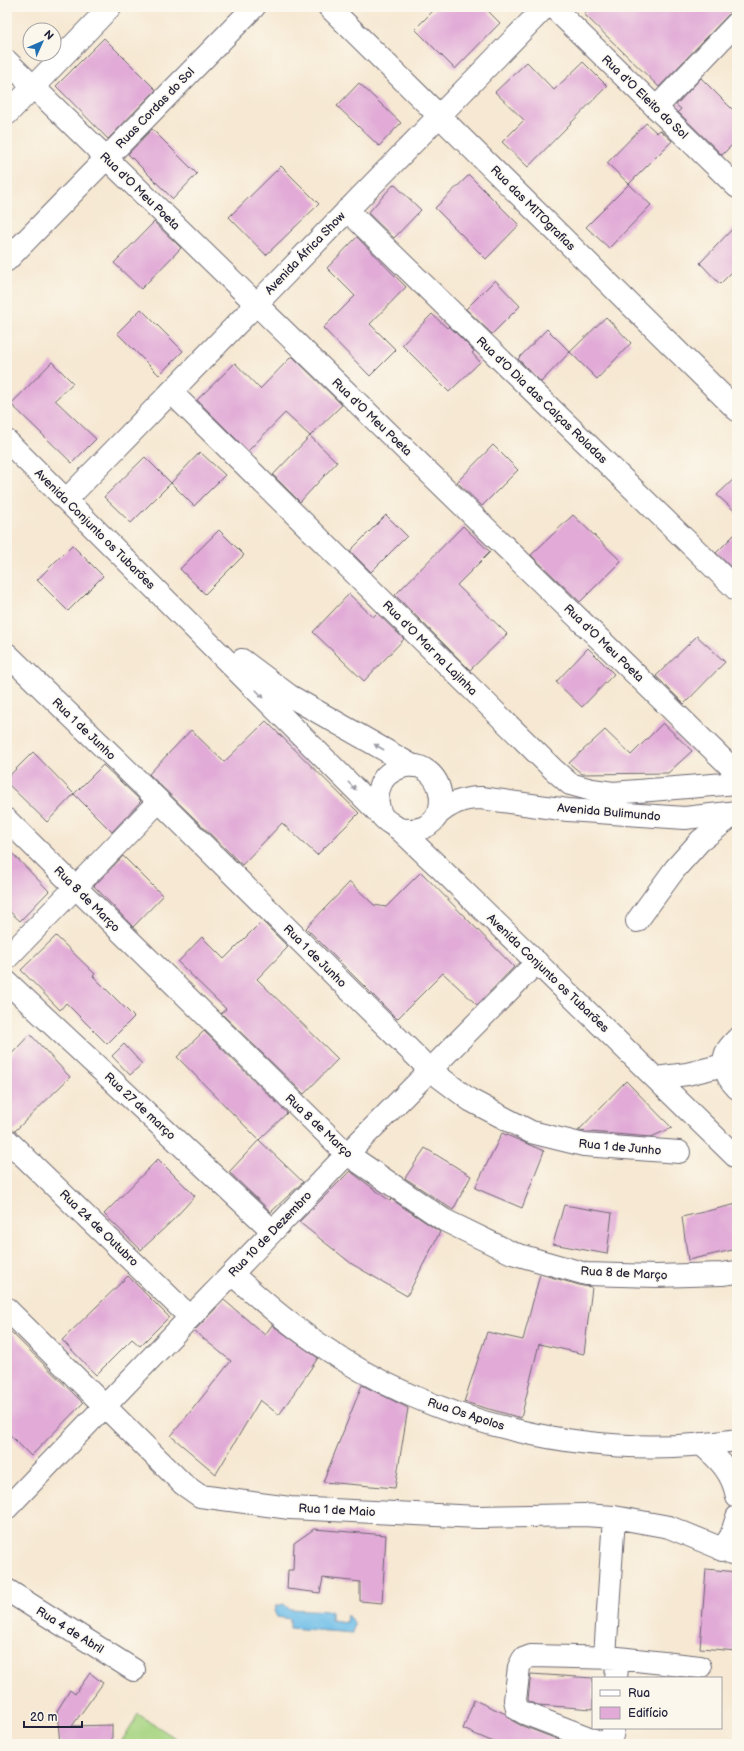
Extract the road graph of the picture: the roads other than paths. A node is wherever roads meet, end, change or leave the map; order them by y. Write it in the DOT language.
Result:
graph roads {
  1 [pos="110,7"];
  2 [pos="254,7"];
  3 [pos="329,7"];
  4 [pos="545,7"];
  5 [pos="553,7"];
  6 [pos="737,23"];
  7 [pos="7,61"];
  8 [pos="33,86"];
  9 [pos="656,108"];
  10 [pos="7,114"];
  11 [pos="439,116"];
  12 [pos="106,158"];
  13 [pos="737,186"];
  14 [pos="347,210"];
  15 [pos="7,260"];
  16 [pos="256,304"];
  17 [pos="171,392"];
  18 [pos="735,403"];
  19 [pos="7,441"];
  20 [pos="66,500"];
  21 [pos="737,590"];
  22 [pos="183,617"];
  23 [pos="7,654"];
  24 [pos="422,771"];
  25 [pos="737,773"];
  26 [pos="737,783"];
  27 [pos="481,798"];
  28 [pos="158,801"];
  29 [pos="737,812"];
  30 [pos="7,820"];
  31 [pos="434,820"];
  32 [pos="391,823"];
  33 [pos="439,867"];
  34 [pos="75,888"];
  35 [pos="637,921"];
  36 [pos="7,958"];
  37 [pos="537,962"];
  38 [pos="7,982"];
  39 [pos="737,1039"];
  40 [pos="724,1064"];
  41 [pos="430,1070"];
  42 [pos="656,1078"];
  43 [pos="737,1088"];
  44 [pos="7,1140"];
  45 [pos="679,1152"];
  46 [pos="347,1154"];
  47 [pos="737,1158"];
  48 [pos="273,1231"];
  49 [pos="737,1272"];
  50 [pos="232,1274"];
  51 [pos="7,1309"];
  52 [pos="190,1317"];
  53 [pos="105,1407"];
  54 [pos="737,1440"];
  55 [pos="701,1444"];
  56 [pos="737,1497"];
  57 [pos="7,1508"];
  58 [pos="614,1517"];
  59 [pos="737,1517"];
  60 [pos="730,1553"];
  61 [pos="7,1590"];
  62 [pos="613,1665"];
  63 [pos="700,1667"];
  64 [pos="134,1670"];
  65 [pos="613,1729"];
  1 -- 8 [label="street"];
  2 -- 12 [label="street, Ruas Cordas do Sol"];
  3 -- 11 [label="street, Rua das MITOgrafias"];
  4 -- 11 [label="street, Avenida África Show"];
  5 -- 9 [label="street, Rua d'O Eleito do Sol"];
  6 -- 9 [label="street"];
  7 -- 8 [label="street, Rua d'O Meu Poeta"];
  8 -- 10 [label="street"];
  8 -- 12 [label="street, Rua d'O Meu Poeta"];
  9 -- 13 [label="street, Rua d'O Eleito do Sol"];
  11 -- 14 [label="street, Avenida África Show"];
  11 -- 18 [label="street, Rua das MITOgrafias"];
  12 -- 15 [label="street, Ruas Cordas do Sol"];
  12 -- 16 [label="street, Rua d'O Meu Poeta"];
  14 -- 16 [label="street, Avenida África Show"];
  14 -- 21 [label="street, Rua d'O Dia das Calças Roladas"];
  16 -- 17 [label="street, Avenida África Show"];
  16 -- 25 [label="street, Rua d'O Meu Poeta"];
  17 -- 20 [label="street, Avenida África Show"];
  17 -- 26 [label="street, Rua d'O Mar na Lajinha"];
  19 -- 20 [label="street, Avenida Conjunto os Tubarões"];
  20 -- 22 [label="street, Avenida Conjunto os Tubarões"];
  24 -- 22 [label="street, one-way"];
  22 -- 32 [label="street, Avenida Conjunto os Tubarões, one-way"];
  23 -- 28 [label="street, Rua 1 de Junho"];
  24 -- 27 [label="street"];
  24 -- 31 [label="street"];
  24 -- 32 [label="street"];
  27 -- 29 [label="street, Avenida Bulimundo"];
  27 -- 31 [label="street"];
  28 -- 34 [label="street"];
  28 -- 41 [label="street, Rua 1 de Junho"];
  29 -- 35 [label="street"];
  30 -- 34 [label="street, Rua 8 de Março"];
  31 -- 32 [label="street"];
  31 -- 33 [label="street"];
  32 -- 33 [label="street, Avenida Conjunto os Tubarões"];
  33 -- 37 [label="street, Avenida Conjunto os Tubarões"];
  34 -- 36 [label="street"];
  34 -- 46 [label="street, Rua 8 de Março"];
  37 -- 41 [label="street, Rua 10 de Dezembro"];
  37 -- 42 [label="street, Avenida Conjunto os Tubarões"];
  38 -- 48 [label="street, Rua 27 de março"];
  39 -- 40 [label="street"];
  40 -- 42 [label="street"];
  40 -- 43 [label="street"];
  41 -- 45 [label="street, Rua 1 de Junho"];
  41 -- 46 [label="street, Rua 10 de Dezembro"];
  42 -- 47 [label="street, Avenida Conjunto os Tubarões"];
  44 -- 52 [label="street, Rua 24 de Outubro"];
  46 -- 48 [label="street, Rua 10 de Dezembro"];
  46 -- 49 [label="street, Rua 8 de Março"];
  48 -- 50 [label="street, Rua 10 de Dezembro"];
  50 -- 52 [label="street, Rua 10 de Dezembro"];
  50 -- 55 [label="street, Rua Os Apolos"];
  51 -- 53 [label="street, Rua 1 de Maio"];
  52 -- 53 [label="street, Rua 10 de Dezembro"];
  53 -- 57 [label="street, Rua 10 de Dezembro"];
  53 -- 58 [label="street, Rua 1 de Maio"];
  54 -- 55 [label="street, Rua Os Apolos"];
  55 -- 56 [label="street"];
  58 -- 60 [label="street, Rua 1 de Maio"];
  58 -- 62 [label="street"];
  59 -- 60 [label="street"];
  61 -- 64 [label="street, Rua 4 de Abril"];
  62 -- 63 [label="street"];
  62 -- 65 [label="street"];
}
